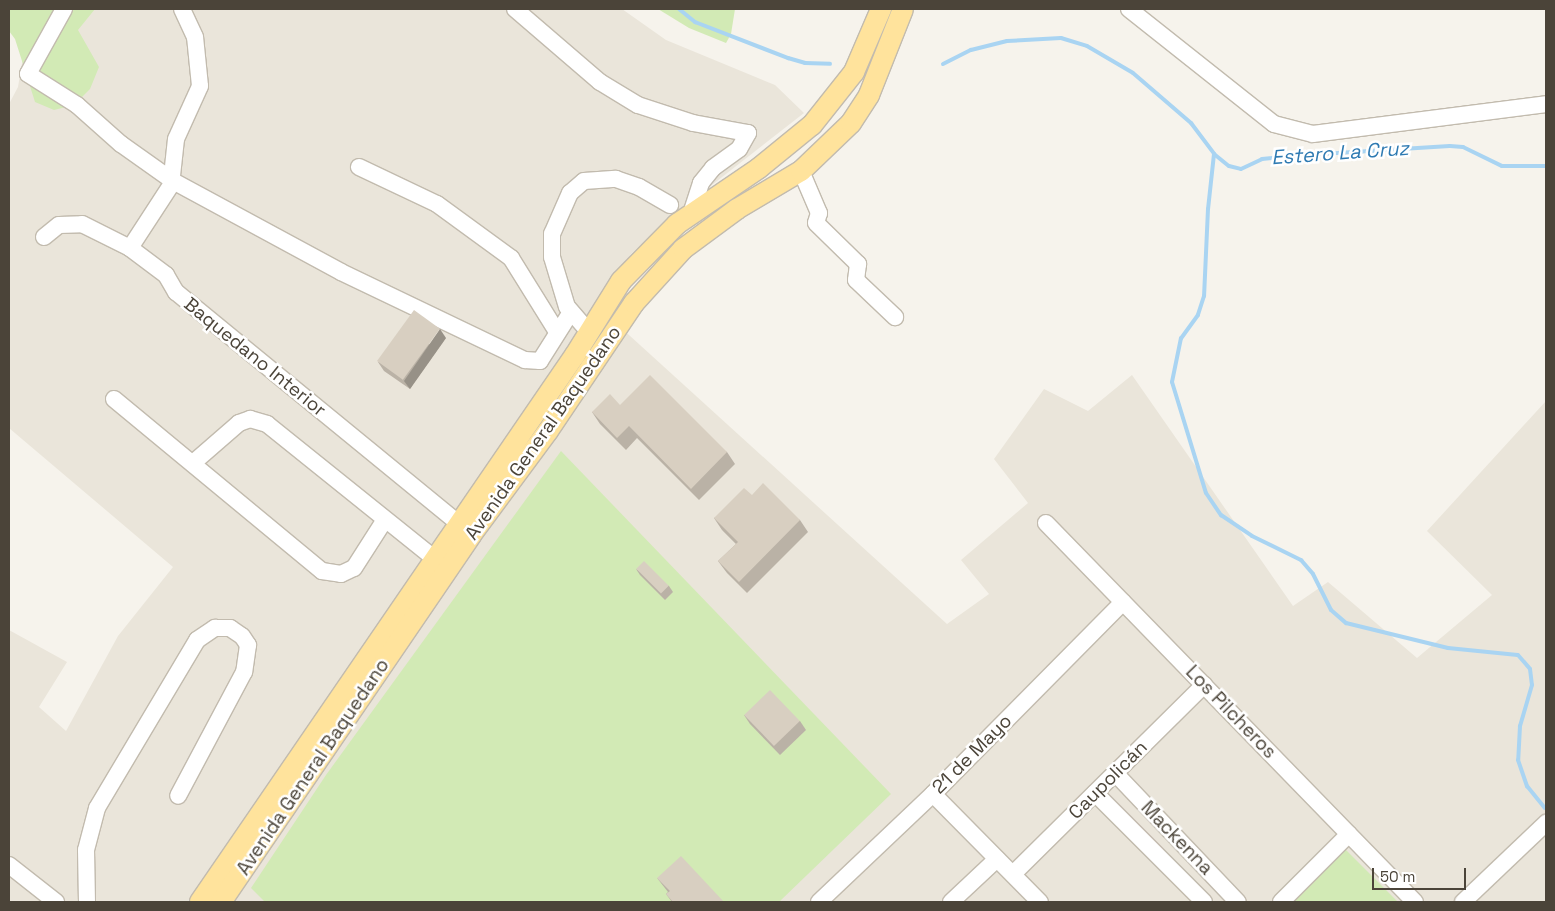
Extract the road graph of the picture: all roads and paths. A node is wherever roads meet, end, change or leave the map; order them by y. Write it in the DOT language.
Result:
graph roads {
  1 [pos="64,9"];
  2 [pos="182,9"];
  3 [pos="515,9"];
  4 [pos="882,9"];
  5 [pos="903,9"];
  6 [pos="1129,9"];
  7 [pos="1546,104"];
  8 [pos="359,167"];
  9 [pos="801,170"];
  10 [pos="173,180"];
  11 [pos="670,205"];
  12 [pos="691,213"];
  13 [pos="44,237"];
  14 [pos="130,248"];
  15 [pos="571,312"];
  16 [pos="896,317"];
  17 [pos="557,332"];
  18 [pos="589,332"];
  19 [pos="114,399"];
  20 [pos="193,463"];
  21 [pos="384,521"];
  22 [pos="1046,523"];
  23 [pos="459,524"];
  24 [pos="434,559"];
  25 [pos="1123,602"];
  26 [pos="1204,685"];
  27 [pos="1115,773"];
  28 [pos="933,794"];
  29 [pos="1095,794"];
  30 [pos="178,796"];
  31 [pos="1546,823"];
  32 [pos="1349,834"];
  33 [pos="997,858"];
  34 [pos="9,865"];
  35 [pos="1013,874"];
  36 [pos="224,895"];
  37 [pos="56,902"];
  38 [pos="87,902"];
  39 [pos="200,902"];
  40 [pos="819,902"];
  41 [pos="952,902"];
  42 [pos="1040,902"];
  43 [pos="1204,902"];
  44 [pos="1238,902"];
  45 [pos="1281,902"];
  46 [pos="1415,902"];
  47 [pos="1463,902"];
  1 -- 10 [label="street"];
  2 -- 10 [label="street"];
  3 -- 12 [label="street"];
  4 -- 12 [label="main road, Avenida General Baquedano"];
  5 -- 9 [label="main road, Avenida General Baquedano"];
  6 -- 7 [label="street"];
  8 -- 17 [label="street"];
  9 -- 16 [label="street"];
  9 -- 36 [label="main road, Avenida General Baquedano"];
  10 -- 14 [label="street"];
  10 -- 17 [label="street"];
  11 -- 15 [label="street"];
  12 -- 18 [label="main road, Avenida General Baquedano"];
  13 -- 14 [label="street, Baquedano Interior"];
  14 -- 23 [label="street, Baquedano Interior"];
  15 -- 17 [label="street"];
  15 -- 18 [label="street"];
  18 -- 23 [label="main road, Avenida General Baquedano"];
  19 -- 20 [label="street"];
  20 -- 21 [label="street"];
  20 -- 21 [label="street"];
  21 -- 24 [label="street"];
  22 -- 25 [label="street, Los Pilcheros"];
  23 -- 24 [label="main road, Avenida General Baquedano"];
  24 -- 36 [label="main road, Avenida General Baquedano"];
  25 -- 26 [label="street, Los Pilcheros"];
  25 -- 28 [label="street, 21 de Mayo"];
  26 -- 27 [label="street, Caupolicán"];
  26 -- 32 [label="street, Los Pilcheros"];
  27 -- 29 [label="street, Caupolicán"];
  27 -- 44 [label="street, Mackenna"];
  28 -- 33 [label="street"];
  28 -- 40 [label="street, 21 de Mayo"];
  29 -- 35 [label="street, Caupolicán"];
  29 -- 43 [label="street, Mackenna"];
  30 -- 38 [label="street"];
  31 -- 47 [label="street"];
  32 -- 45 [label="street"];
  32 -- 46 [label="street, Los Pilcheros"];
  33 -- 35 [label="street"];
  33 -- 41 [label="street"];
  34 -- 37 [label="street"];
  35 -- 42 [label="street"];
  36 -- 39 [label="main road, Avenida General Baquedano"];
}
